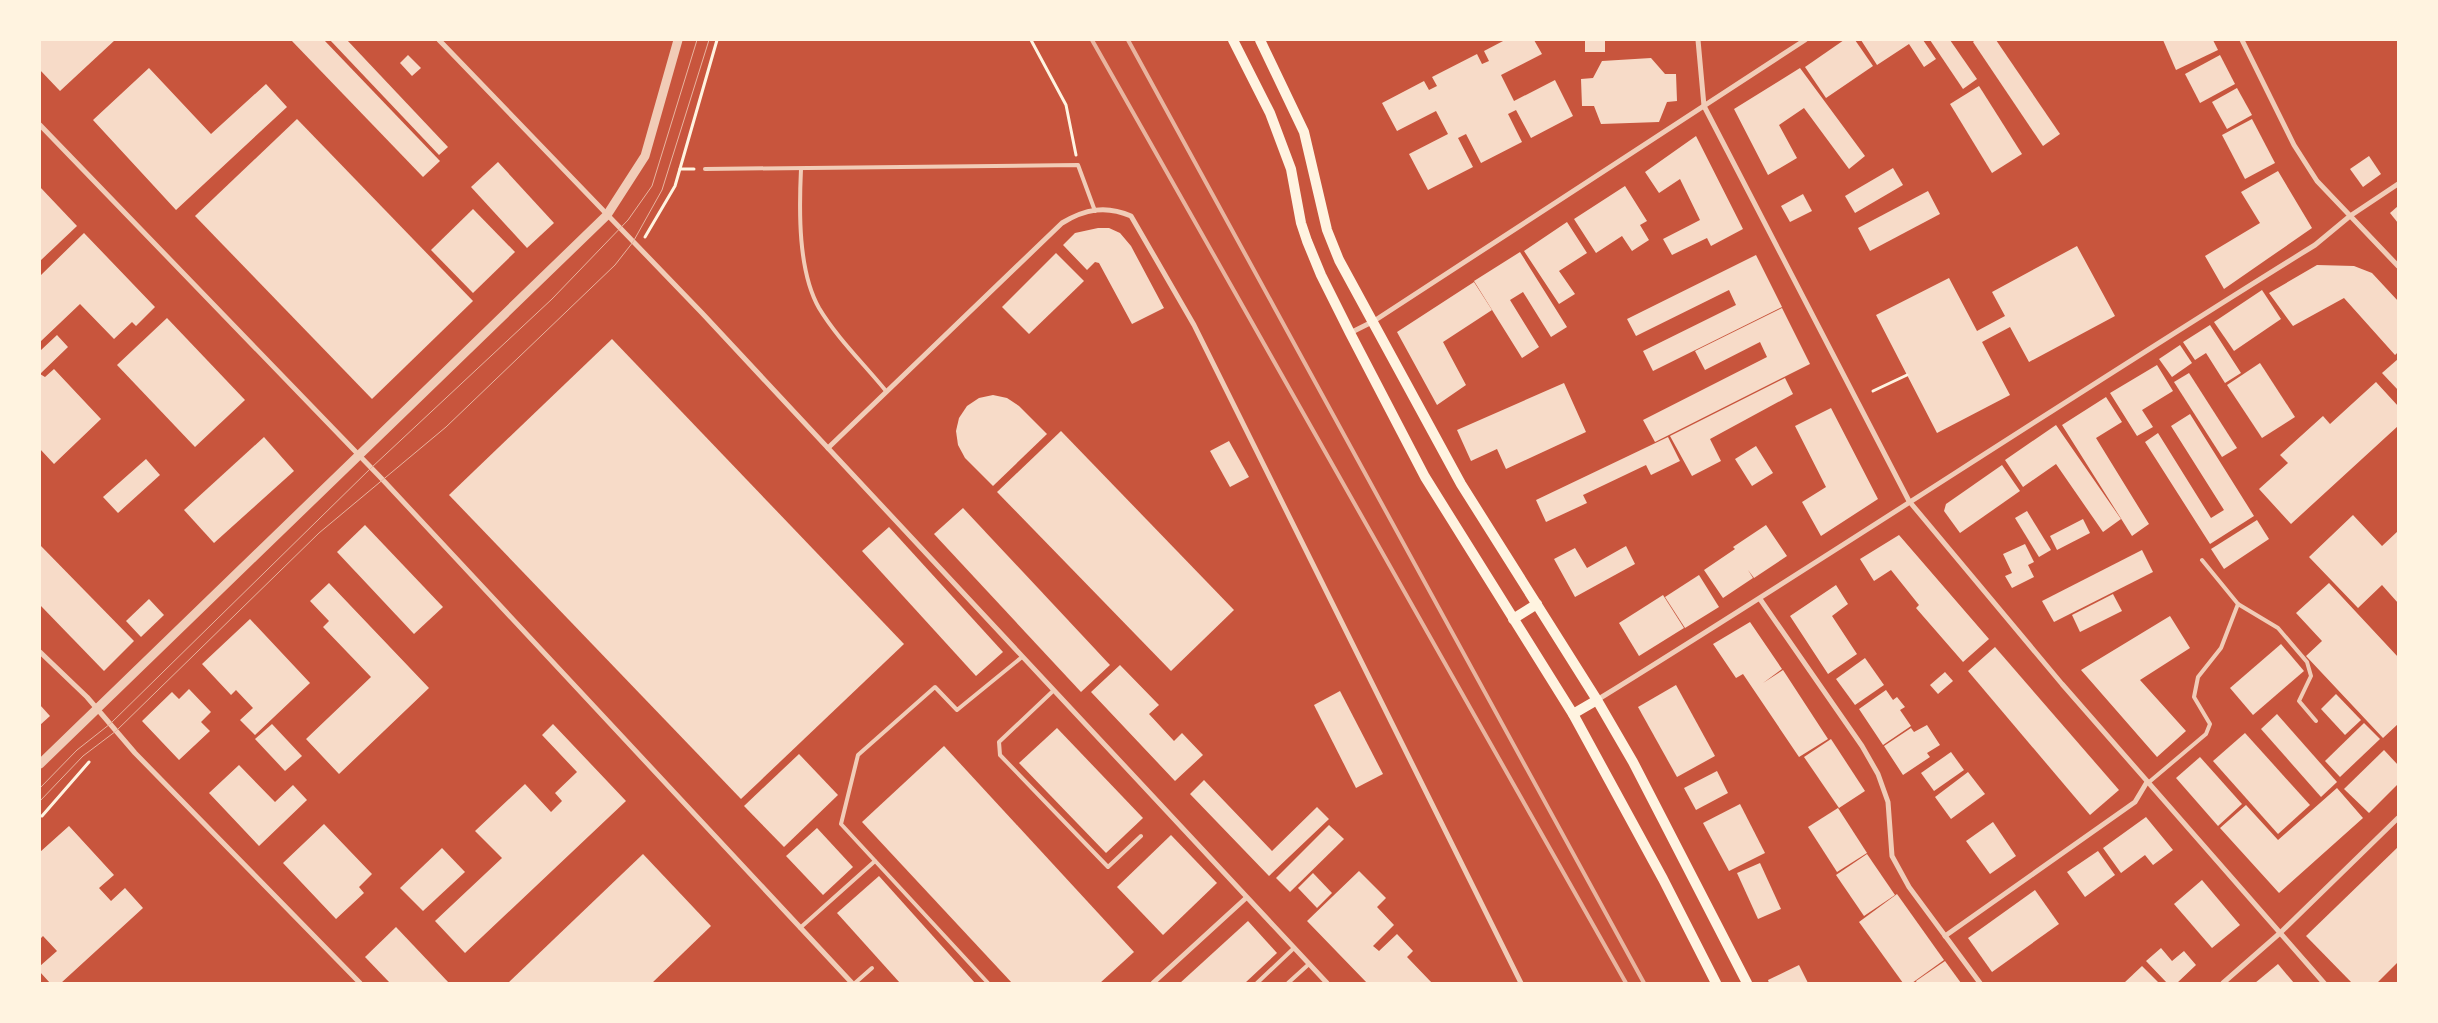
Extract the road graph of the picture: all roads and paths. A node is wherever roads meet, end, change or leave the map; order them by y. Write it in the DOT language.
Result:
graph roads {
  1 [pos="439,40"];
  2 [pos="678,40"];
  3 [pos="717,40"];
  4 [pos="1031,40"];
  5 [pos="1233,40"];
  6 [pos="1260,40"];
  7 [pos="1698,40"];
  8 [pos="1805,40"];
  9 [pos="2242,40"];
  10 [pos="1704,106"];
  11 [pos="40,125"];
  12 [pos="1078,165"];
  13 [pos="705,169"];
  14 [pos="801,169"];
  15 [pos="2398,184"];
  16 [pos="1094,211"];
  17 [pos="607,215"];
  18 [pos="2350,216"];
  19 [pos="638,248"];
  20 [pos="2398,266"];
  21 [pos="1374,321"];
  22 [pos="1350,333"];
  23 [pos="1907,375"];
  24 [pos="1873,390"];
  25 [pos="886,391"];
  26 [pos="828,448"];
  27 [pos="360,456"];
  28 [pos="1909,501"];
  29 [pos="2202,560"];
  30 [pos="1760,599"];
  31 [pos="1537,604"];
  32 [pos="2238,604"];
  33 [pos="1513,619"];
  34 [pos="40,652"];
  35 [pos="1022,657"];
  36 [pos="1054,691"];
  37 [pos="1597,700"];
  38 [pos="97,708"];
  39 [pos="1573,714"];
  40 [pos="2316,721"];
  41 [pos="89,762"];
  42 [pos="40,764"];
  43 [pos="2148,783"];
  44 [pos="42,816"];
  45 [pos="2398,818"];
  46 [pos="1141,836"];
  47 [pos="875,860"];
  48 [pos="1246,898"];
  49 [pos="800,928"];
  50 [pos="2280,933"];
  51 [pos="1945,936"];
  52 [pos="1294,948"];
  53 [pos="1309,964"];
  54 [pos="872,968"];
  55 [pos="360,983"];
  56 [pos="853,983"];
  57 [pos="988,983"];
  58 [pos="1153,983"];
  59 [pos="1257,983"];
  60 [pos="1288,983"];
  61 [pos="1327,983"];
  62 [pos="1521,983"];
  63 [pos="1716,983"];
  64 [pos="1747,983"];
  65 [pos="1980,983"];
  66 [pos="2222,983"];
  67 [pos="2324,983"];
  1 -- 17 [label="street"];
  2 -- 17 [label="street"];
  3 -- 19 [label="path"];
  4 -- 12 [label="path"];
  5 -- 22 [label="main road"];
  6 -- 21 [label="main road"];
  7 -- 10 [label="street"];
  8 -- 10 [label="street"];
  9 -- 18 [label="street"];
  10 -- 21 [label="street"];
  10 -- 28 [label="street"];
  11 -- 27 [label="street"];
  12 -- 14 [label="lane"];
  12 -- 16 [label="lane"];
  13 -- 14 [label="lane"];
  14 -- 25 [label="lane"];
  15 -- 18 [label="street"];
  16 -- 25 [label="street"];
  16 -- 62 [label="street"];
  17 -- 19 [label="street"];
  17 -- 27 [label="street"];
  18 -- 20 [label="street"];
  18 -- 28 [label="street"];
  19 -- 26 [label="street"];
  21 -- 22 [label="street"];
  21 -- 31 [label="main road"];
  22 -- 33 [label="main road"];
  23 -- 24 [label="path"];
  25 -- 26 [label="street"];
  26 -- 35 [label="street"];
  27 -- 38 [label="street"];
  27 -- 49 [label="street"];
  28 -- 30 [label="street"];
  28 -- 43 [label="street"];
  29 -- 32 [label="lane"];
  30 -- 37 [label="street"];
  30 -- 51 [label="street"];
  31 -- 33 [label="main road"];
  31 -- 37 [label="main road"];
  32 -- 40 [label="lane"];
  32 -- 43 [label="lane"];
  33 -- 39 [label="main road"];
  34 -- 38 [label="street"];
  35 -- 36 [label="street"];
  35 -- 47 [label="lane"];
  36 -- 46 [label="lane"];
  36 -- 48 [label="street"];
  37 -- 39 [label="main road"];
  37 -- 64 [label="main road"];
  38 -- 42 [label="street"];
  38 -- 55 [label="street"];
  39 -- 63 [label="main road"];
  41 -- 44 [label="path"];
  43 -- 50 [label="street"];
  43 -- 51 [label="street"];
  45 -- 50 [label="street"];
  47 -- 49 [label="lane"];
  47 -- 57 [label="lane"];
  48 -- 52 [label="street"];
  48 -- 58 [label="street"];
  49 -- 56 [label="street"];
  50 -- 66 [label="street"];
  50 -- 67 [label="street"];
  51 -- 65 [label="street"];
  52 -- 53 [label="street"];
  52 -- 59 [label="lane"];
  53 -- 60 [label="lane"];
  53 -- 61 [label="street"];
  54 -- 56 [label="lane"];
}
